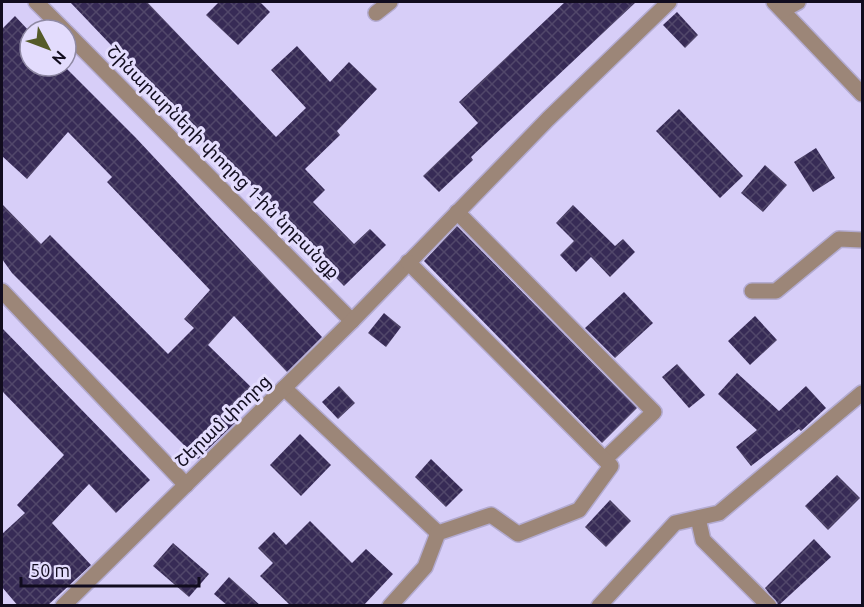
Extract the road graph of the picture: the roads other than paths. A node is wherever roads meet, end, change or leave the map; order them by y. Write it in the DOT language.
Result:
graph roads {
  1 [pos="36,2"];
  2 [pos="390,2"];
  3 [pos="669,2"];
  4 [pos="798,2"];
  5 [pos="778,6"];
  6 [pos="376,14"];
  7 [pos="52,18"];
  8 [pos="78,44"];
  9 [pos="862,94"];
  10 [pos="457,212"];
  11 [pos="862,240"];
  12 [pos="408,262"];
  13 [pos="2,291"];
  14 [pos="752,291"];
  15 [pos="352,321"];
  16 [pos="284,388"];
  17 [pos="862,393"];
  18 [pos="604,459"];
  19 [pos="186,485"];
  20 [pos="698,518"];
  21 [pos="438,533"];
  22 [pos="63,606"];
  23 [pos="390,606"];
  24 [pos="599,606"];
  25 [pos="769,606"];
  1 -- 7 [label="street, Շինարարների փողոց 1-ին նրբանցք"];
  2 -- 6 [label="street"];
  3 -- 10 [label="street, Շերամ փողոց"];
  4 -- 5 [label="street"];
  5 -- 9 [label="street"];
  8 -- 15 [label="street, Շինարարների փողոց 1-ին նրբանցք"];
  10 -- 12 [label="street, Շերամ փողոց"];
  10 -- 18 [label="street"];
  11 -- 14 [label="street"];
  12 -- 15 [label="street, Շերամ փողոց"];
  12 -- 18 [label="street"];
  13 -- 19 [label="street"];
  15 -- 16 [label="street, Շերամ փողոց"];
  16 -- 19 [label="street, Շերամ փողոց"];
  16 -- 21 [label="street"];
  17 -- 20 [label="street"];
  18 -- 21 [label="street"];
  19 -- 22 [label="street, Շերամ փողոց"];
  20 -- 24 [label="street"];
  20 -- 25 [label="street"];
  21 -- 23 [label="street"];
}
